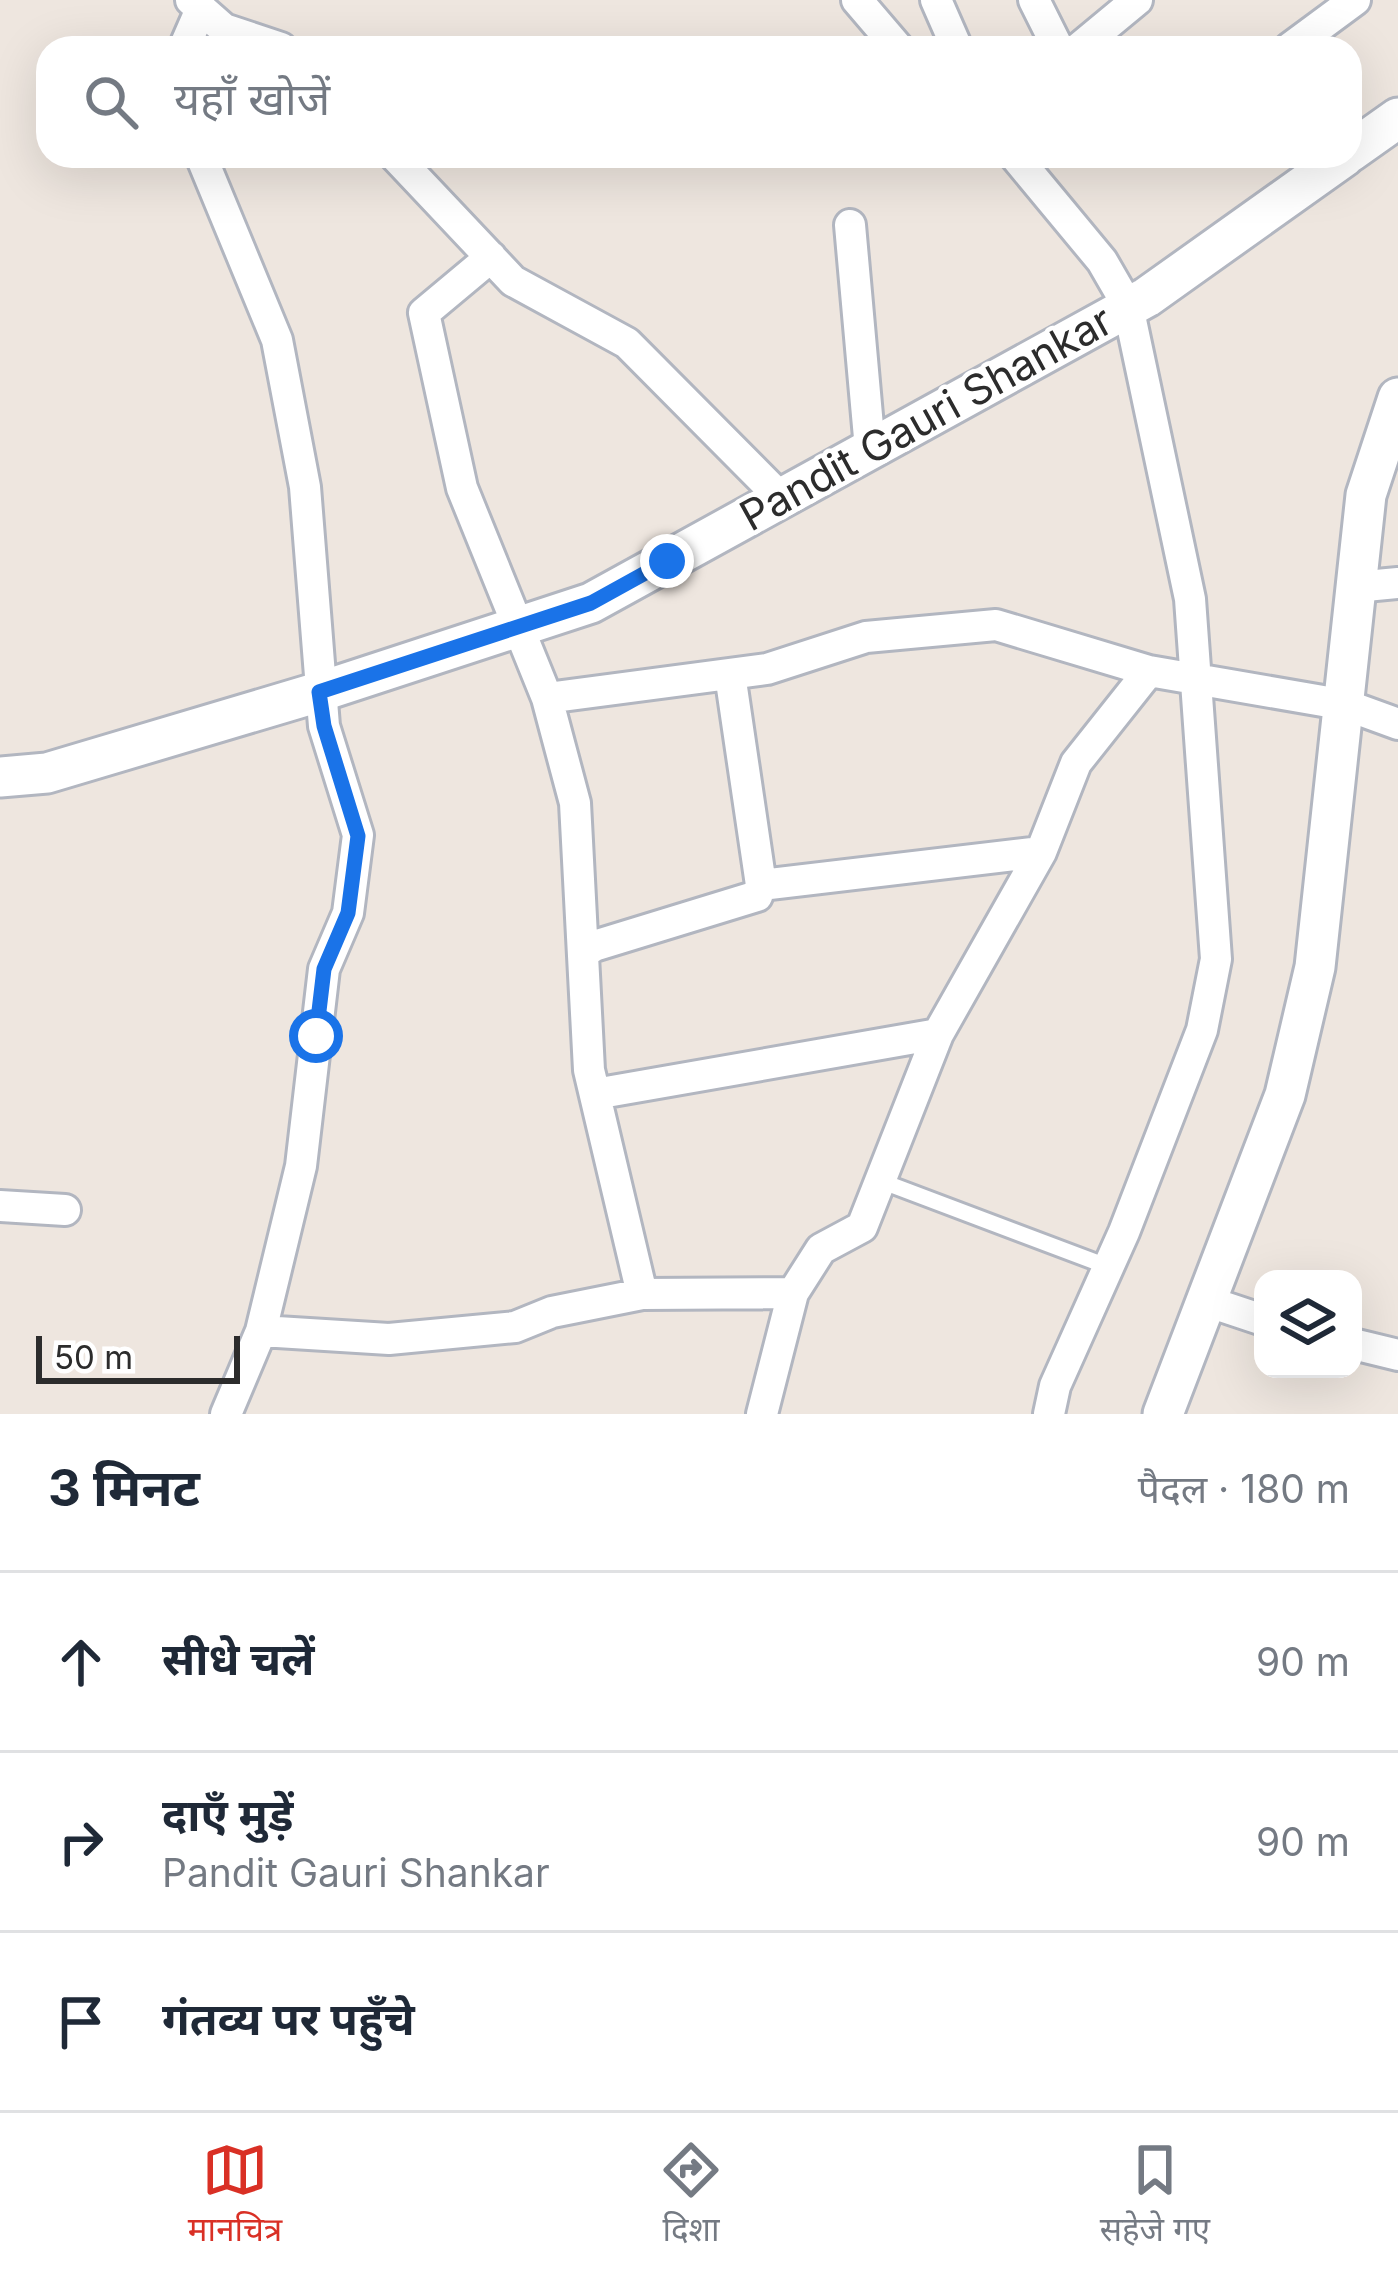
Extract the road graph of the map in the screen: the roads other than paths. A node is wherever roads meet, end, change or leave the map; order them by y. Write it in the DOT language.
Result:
graph roads {
  1 [pos="857,0"];
  2 [pos="936,0"];
  3 [pos="1034,0"];
  4 [pos="1137,0"];
  5 [pos="1355,0"];
  6 [pos="196,4"];
  7 [pos="187,36"];
  8 [pos="245,36"];
  9 [pos="888,36"];
  10 [pos="952,36"];
  11 [pos="1052,36"];
  12 [pos="1094,36"];
  13 [pos="1306,36"];
  14 [pos="1398,118"];
  15 [pos="1362,143"];
  16 [pos="206,168"];
  17 [pos="406,168"];
  18 [pos="1026,168"];
  19 [pos="1327,168"];
  20 [pos="850,225"];
  21 [pos="490,257"];
  22 [pos="1128,306"];
  23 [pos="1398,398"];
  24 [pos="870,449"];
  25 [pos="781,498"];
  26 [pos="1398,583"];
  27 [pos="1355,587"];
  28 [pos="520,626"];
  29 [pos="1149,671"];
  30 [pos="730,674"];
  31 [pos="1196,682"];
  32 [pos="319,692"];
  33 [pos="547,698"];
  34 [pos="1346,705"];
  35 [pos="1398,724"];
  36 [pos="0,777"];
  37 [pos="1041,853"];
  38 [pos="761,885"];
  39 [pos="583,952"];
  40 [pos="938,1034"];
  41 [pos="595,1094"];
  42 [pos="881,1181"];
  43 [pos="0,1206"];
  44 [pos="65,1210"];
  45 [pos="1109,1267"];
  46 [pos="793,1293"];
  47 [pos="643,1294"];
  48 [pos="1206,1300"];
  49 [pos="1254,1317"];
  50 [pos="261,1331"];
  51 [pos="1362,1346"];
  52 [pos="1398,1355"];
  53 [pos="226,1414"];
  54 [pos="762,1414"];
  55 [pos="1048,1414"];
  56 [pos="1162,1414"];
  1 -- 9 [label="street"];
  2 -- 10 [label="street"];
  3 -- 11 [label="street"];
  4 -- 12 [label="street"];
  5 -- 13 [label="street"];
  6 -- 7 [label="street"];
  6 -- 8 [label="street"];
  14 -- 15 [label="street, Pandit Gauri Shankar"];
  16 -- 32 [label="street"];
  17 -- 21 [label="street"];
  18 -- 22 [label="street"];
  19 -- 22 [label="street, Pandit Gauri Shankar"];
  20 -- 24 [label="street"];
  21 -- 25 [label="street"];
  21 -- 28 [label="street"];
  22 -- 24 [label="street, Pandit Gauri Shankar"];
  22 -- 31 [label="street"];
  23 -- 27 [label="street"];
  24 -- 25 [label="street, Pandit Gauri Shankar"];
  25 -- 28 [label="street, Pandit Gauri Shankar"];
  26 -- 27 [label="street"];
  27 -- 34 [label="street"];
  28 -- 32 [label="street, Pandit Gauri Shankar"];
  28 -- 33 [label="street"];
  29 -- 30 [label="street"];
  29 -- 31 [label="street"];
  29 -- 37 [label="street"];
  30 -- 33 [label="street"];
  30 -- 38 [label="street"];
  31 -- 34 [label="street"];
  31 -- 45 [label="street"];
  32 -- 36 [label="street, Pandit Gauri Shankar"];
  32 -- 50 [label="street"];
  33 -- 39 [label="street"];
  34 -- 35 [label="street"];
  34 -- 48 [label="street"];
  37 -- 38 [label="street"];
  37 -- 40 [label="street"];
  38 -- 39 [label="street"];
  39 -- 41 [label="street"];
  40 -- 41 [label="street"];
  40 -- 42 [label="street"];
  41 -- 47 [label="street"];
  42 -- 45 [label="lane"];
  42 -- 46 [label="street"];
  43 -- 44 [label="street"];
  45 -- 55 [label="street"];
  46 -- 47 [label="street"];
  46 -- 54 [label="street"];
  47 -- 50 [label="street"];
  48 -- 49 [label="street"];
  48 -- 56 [label="street"];
  50 -- 53 [label="street"];
  51 -- 52 [label="street"];
}
